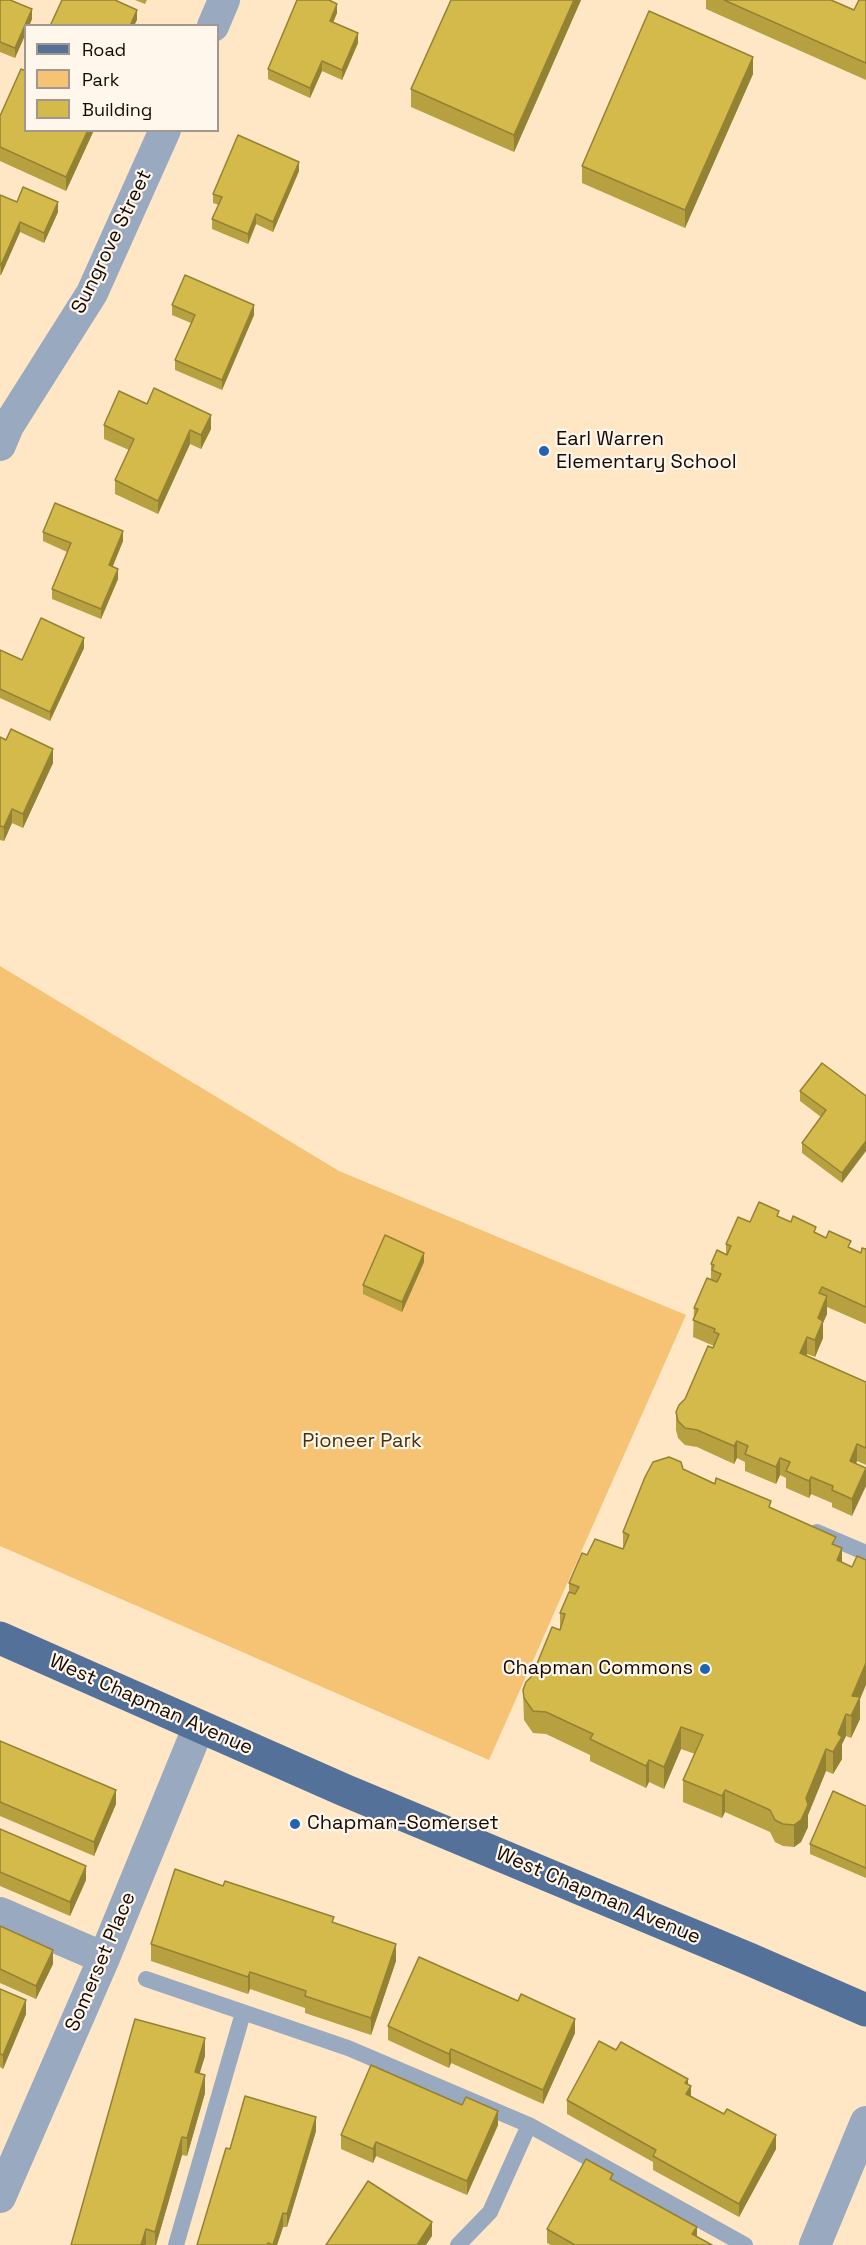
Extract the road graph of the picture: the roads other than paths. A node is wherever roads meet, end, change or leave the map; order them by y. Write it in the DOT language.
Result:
graph roads {
  1 [pos="224,0"];
  2 [pos="214,24"];
  3 [pos="164,132"];
  4 [pos="0,445"];
  5 [pos="802,1525"];
  6 [pos="866,1553"];
  7 [pos="0,1638"];
  8 [pos="199,1726"];
  9 [pos="0,1913"];
  10 [pos="104,1958"];
  11 [pos="146,1979"];
  12 [pos="866,2010"];
  13 [pos="243,2013"];
  14 [pos="866,2122"];
  15 [pos="529,2125"];
  16 [pos="0,2197"];
  17 [pos="176,2245"];
  18 [pos="458,2245"];
  19 [pos="745,2245"];
  20 [pos="815,2245"];
  1 -- 2 [label="street"];
  3 -- 4 [label="street, Sungrove Street"];
  5 -- 6 [label="lane"];
  7 -- 8 [label="main road, West Chapman Avenue"];
  8 -- 10 [label="street, Somerset Place"];
  8 -- 12 [label="main road, West Chapman Avenue"];
  9 -- 10 [label="street"];
  10 -- 16 [label="street, Somerset Place"];
  11 -- 13 [label="lane"];
  13 -- 15 [label="lane"];
  13 -- 17 [label="lane"];
  14 -- 20 [label="street"];
  15 -- 18 [label="lane"];
  15 -- 19 [label="lane"];
}
